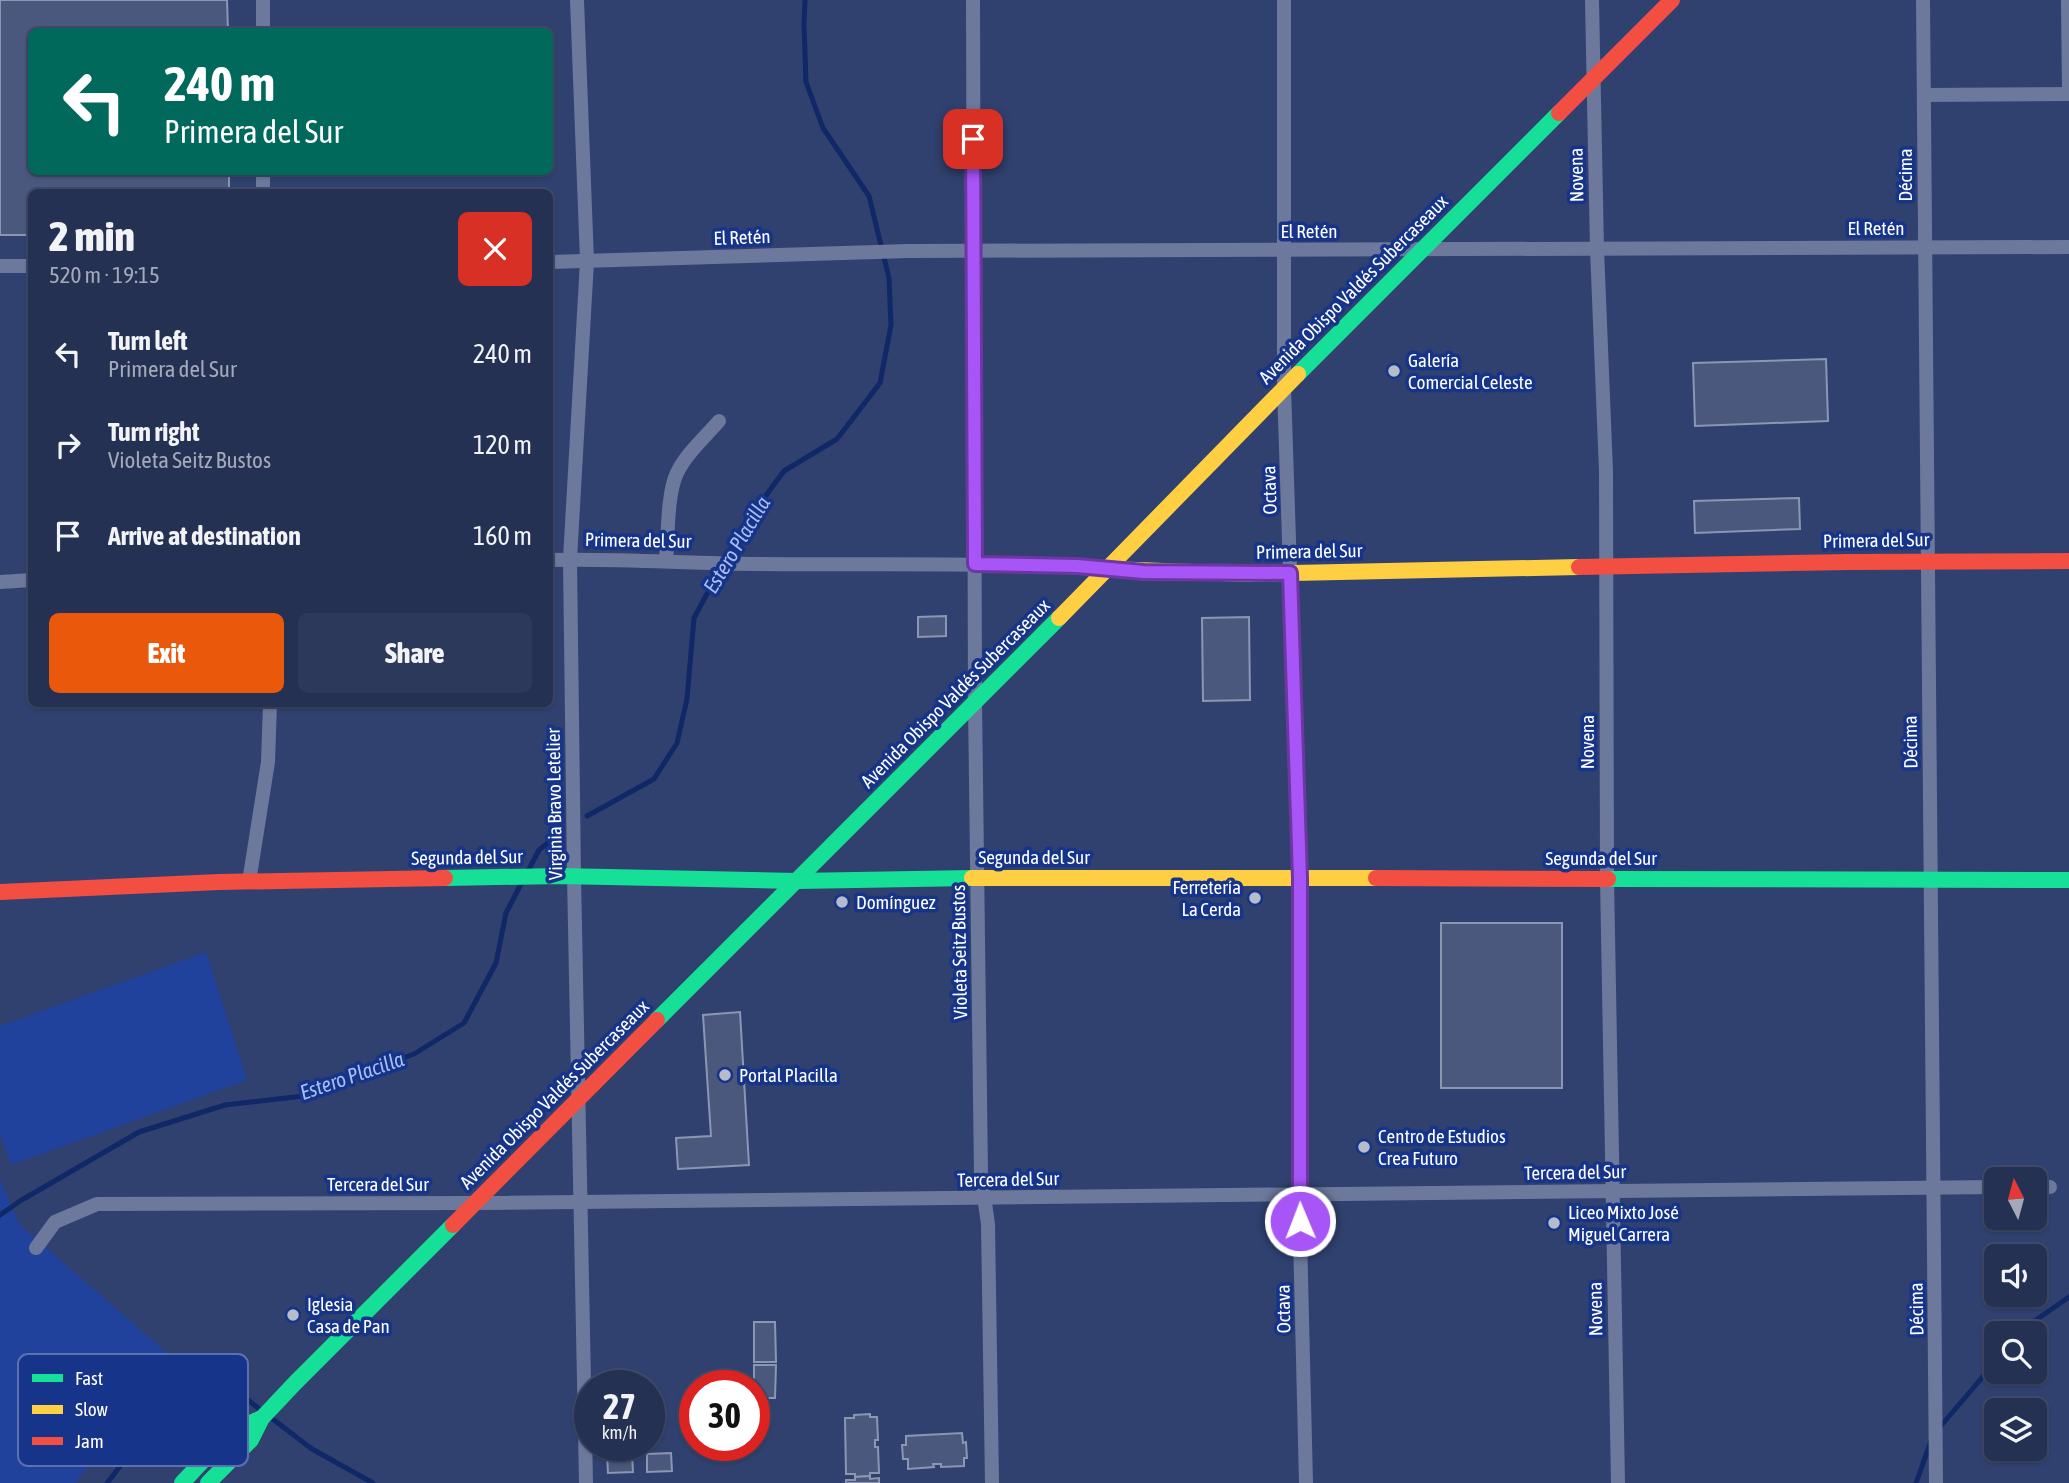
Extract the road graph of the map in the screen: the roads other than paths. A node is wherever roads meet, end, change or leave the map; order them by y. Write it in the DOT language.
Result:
graph roads {
  1 [pos="262,0"];
  2 [pos="577,0"];
  3 [pos="973,0"];
  4 [pos="1284,0"];
  5 [pos="1592,0"];
  6 [pos="1672,0"];
  7 [pos="1923,0"];
  8 [pos="2068,0"];
  9 [pos="262,28"];
  10 [pos="1594,76"];
  11 [pos="2069,93"];
  12 [pos="1924,95"];
  13 [pos="1925,247"];
  14 [pos="2069,247"];
  15 [pos="1597,248"];
  16 [pos="1422,249"];
  17 [pos="1284,250"];
  18 [pos="974,251"];
  19 [pos="586,261"];
  20 [pos="553,262"];
  21 [pos="0,266"];
  22 [pos="28,266"];
  23 [pos="1284,387"];
  24 [pos="719,421"];
  25 [pos="553,559"];
  26 [pos="570,559"];
  27 [pos="1928,559"];
  28 [pos="666,561"];
  29 [pos="2069,561"];
  30 [pos="975,564"];
  31 [pos="1605,566"];
  32 [pos="1108,569"];
  33 [pos="1290,573"];
  34 [pos="28,580"];
  35 [pos="0,582"];
  36 [pos="975,702"];
  37 [pos="270,707"];
  38 [pos="567,876"];
  39 [pos="978,878"];
  40 [pos="1300,878"];
  41 [pos="1607,878"];
  42 [pos="1931,879"];
  43 [pos="2069,880"];
  44 [pos="797,881"];
  45 [pos="248,882"];
  46 [pos="0,891"];
  47 [pos="579,1098"];
  48 [pos="1984,1187"];
  49 [pos="1934,1188"];
  50 [pos="1613,1191"];
  51 [pos="1299,1195"];
  52 [pos="984,1198"];
  53 [pos="581,1202"];
  54 [pos="475,1203"];
  55 [pos="36,1248"];
  56 [pos="262,1418"];
  57 [pos="248,1422"];
  58 [pos="248,1443"];
  59 [pos="199,1466"];
  60 [pos="225,1466"];
  61 [pos="182,1483"];
  62 [pos="208,1483"];
  63 [pos="586,1483"];
  64 [pos="992,1483"];
  65 [pos="1307,1483"];
  66 [pos="1618,1483"];
  67 [pos="1936,1483"];
  1 -- 9 [label="street"];
  2 -- 19 [label="street, Virginia Bravo Letelier"];
  3 -- 18 [label="street, Violeta Seitz Bustos"];
  4 -- 17 [label="street, Octava"];
  5 -- 10 [label="street, Novena"];
  6 -- 10 [label="street, Avenida Obispo Valdés Subercaseaux"];
  7 -- 12 [label="street, Décima"];
  8 -- 11 [label="street"];
  10 -- 15 [label="street, Novena"];
  10 -- 16 [label="street, Avenida Obispo Valdés Subercaseaux"];
  11 -- 12 [label="street"];
  12 -- 13 [label="street, Décima"];
  13 -- 14 [label="street, El Retén"];
  13 -- 15 [label="street, El Retén"];
  13 -- 27 [label="street, Décima"];
  15 -- 16 [label="street, El Retén"];
  15 -- 31 [label="street, Novena"];
  16 -- 17 [label="street, El Retén"];
  16 -- 23 [label="street, Avenida Obispo Valdés Subercaseaux"];
  17 -- 18 [label="street, El Retén"];
  17 -- 23 [label="street, Octava"];
  18 -- 19 [label="street, El Retén"];
  18 -- 30 [label="street, Violeta Seitz Bustos"];
  19 -- 20 [label="street, El Retén"];
  19 -- 26 [label="street, Virginia Bravo Letelier"];
  21 -- 22 [label="street"];
  23 -- 32 [label="street, Avenida Obispo Valdés Subercaseaux"];
  23 -- 33 [label="street, Octava"];
  24 -- 28 [label="street"];
  25 -- 26 [label="street, Primera del Sur"];
  26 -- 28 [label="street, Primera del Sur"];
  26 -- 38 [label="street, Virginia Bravo Letelier"];
  27 -- 29 [label="street, Primera del Sur"];
  27 -- 31 [label="street, Primera del Sur"];
  27 -- 42 [label="street, Décima"];
  28 -- 30 [label="street, Primera del Sur"];
  30 -- 32 [label="street, Primera del Sur"];
  30 -- 36 [label="street, Violeta Seitz Bustos"];
  31 -- 33 [label="street, Primera del Sur"];
  31 -- 41 [label="street, Novena"];
  32 -- 33 [label="street, Primera del Sur"];
  32 -- 36 [label="street, Avenida Obispo Valdés Subercaseaux"];
  33 -- 40 [label="street, Octava"];
  34 -- 35 [label="street"];
  36 -- 39 [label="street, Violeta Seitz Bustos"];
  36 -- 44 [label="street, Avenida Obispo Valdés Subercaseaux"];
  37 -- 45 [label="street"];
  38 -- 44 [label="street, Segunda del Sur"];
  38 -- 45 [label="street, Segunda del Sur"];
  38 -- 47 [label="street, Virginia Bravo Letelier"];
  39 -- 40 [label="street, Segunda del Sur"];
  39 -- 44 [label="street, Segunda del Sur"];
  39 -- 52 [label="street, Violeta Seitz Bustos"];
  40 -- 41 [label="street, Segunda del Sur"];
  40 -- 51 [label="street, Octava"];
  41 -- 42 [label="street, Segunda del Sur"];
  41 -- 50 [label="street, Novena"];
  42 -- 43 [label="street, Segunda del Sur"];
  42 -- 49 [label="street, Décima"];
  44 -- 47 [label="street, Avenida Obispo Valdés Subercaseaux"];
  45 -- 46 [label="street, Segunda del Sur"];
  47 -- 53 [label="street, Virginia Bravo Letelier"];
  47 -- 54 [label="street, Avenida Obispo Valdés Subercaseaux"];
  48 -- 49 [label="street, Tercera del Sur"];
  49 -- 50 [label="street, Tercera del Sur"];
  49 -- 67 [label="street, Décima"];
  50 -- 51 [label="street, Tercera del Sur"];
  50 -- 66 [label="street, Novena"];
  51 -- 52 [label="street, Tercera del Sur"];
  51 -- 65 [label="street, Octava"];
  52 -- 53 [label="street, Tercera del Sur"];
  52 -- 64 [label="street, Violeta Seitz Bustos"];
  53 -- 54 [label="street, Tercera del Sur"];
  53 -- 63 [label="street, Virginia Bravo Letelier"];
  54 -- 55 [label="street, Tercera del Sur"];
  54 -- 56 [label="street, Avenida Obispo Valdés Subercaseaux"];
  56 -- 57 [label="street"];
  56 -- 58 [label="street"];
  59 -- 61 [label="street"];
  60 -- 62 [label="street"];
}
